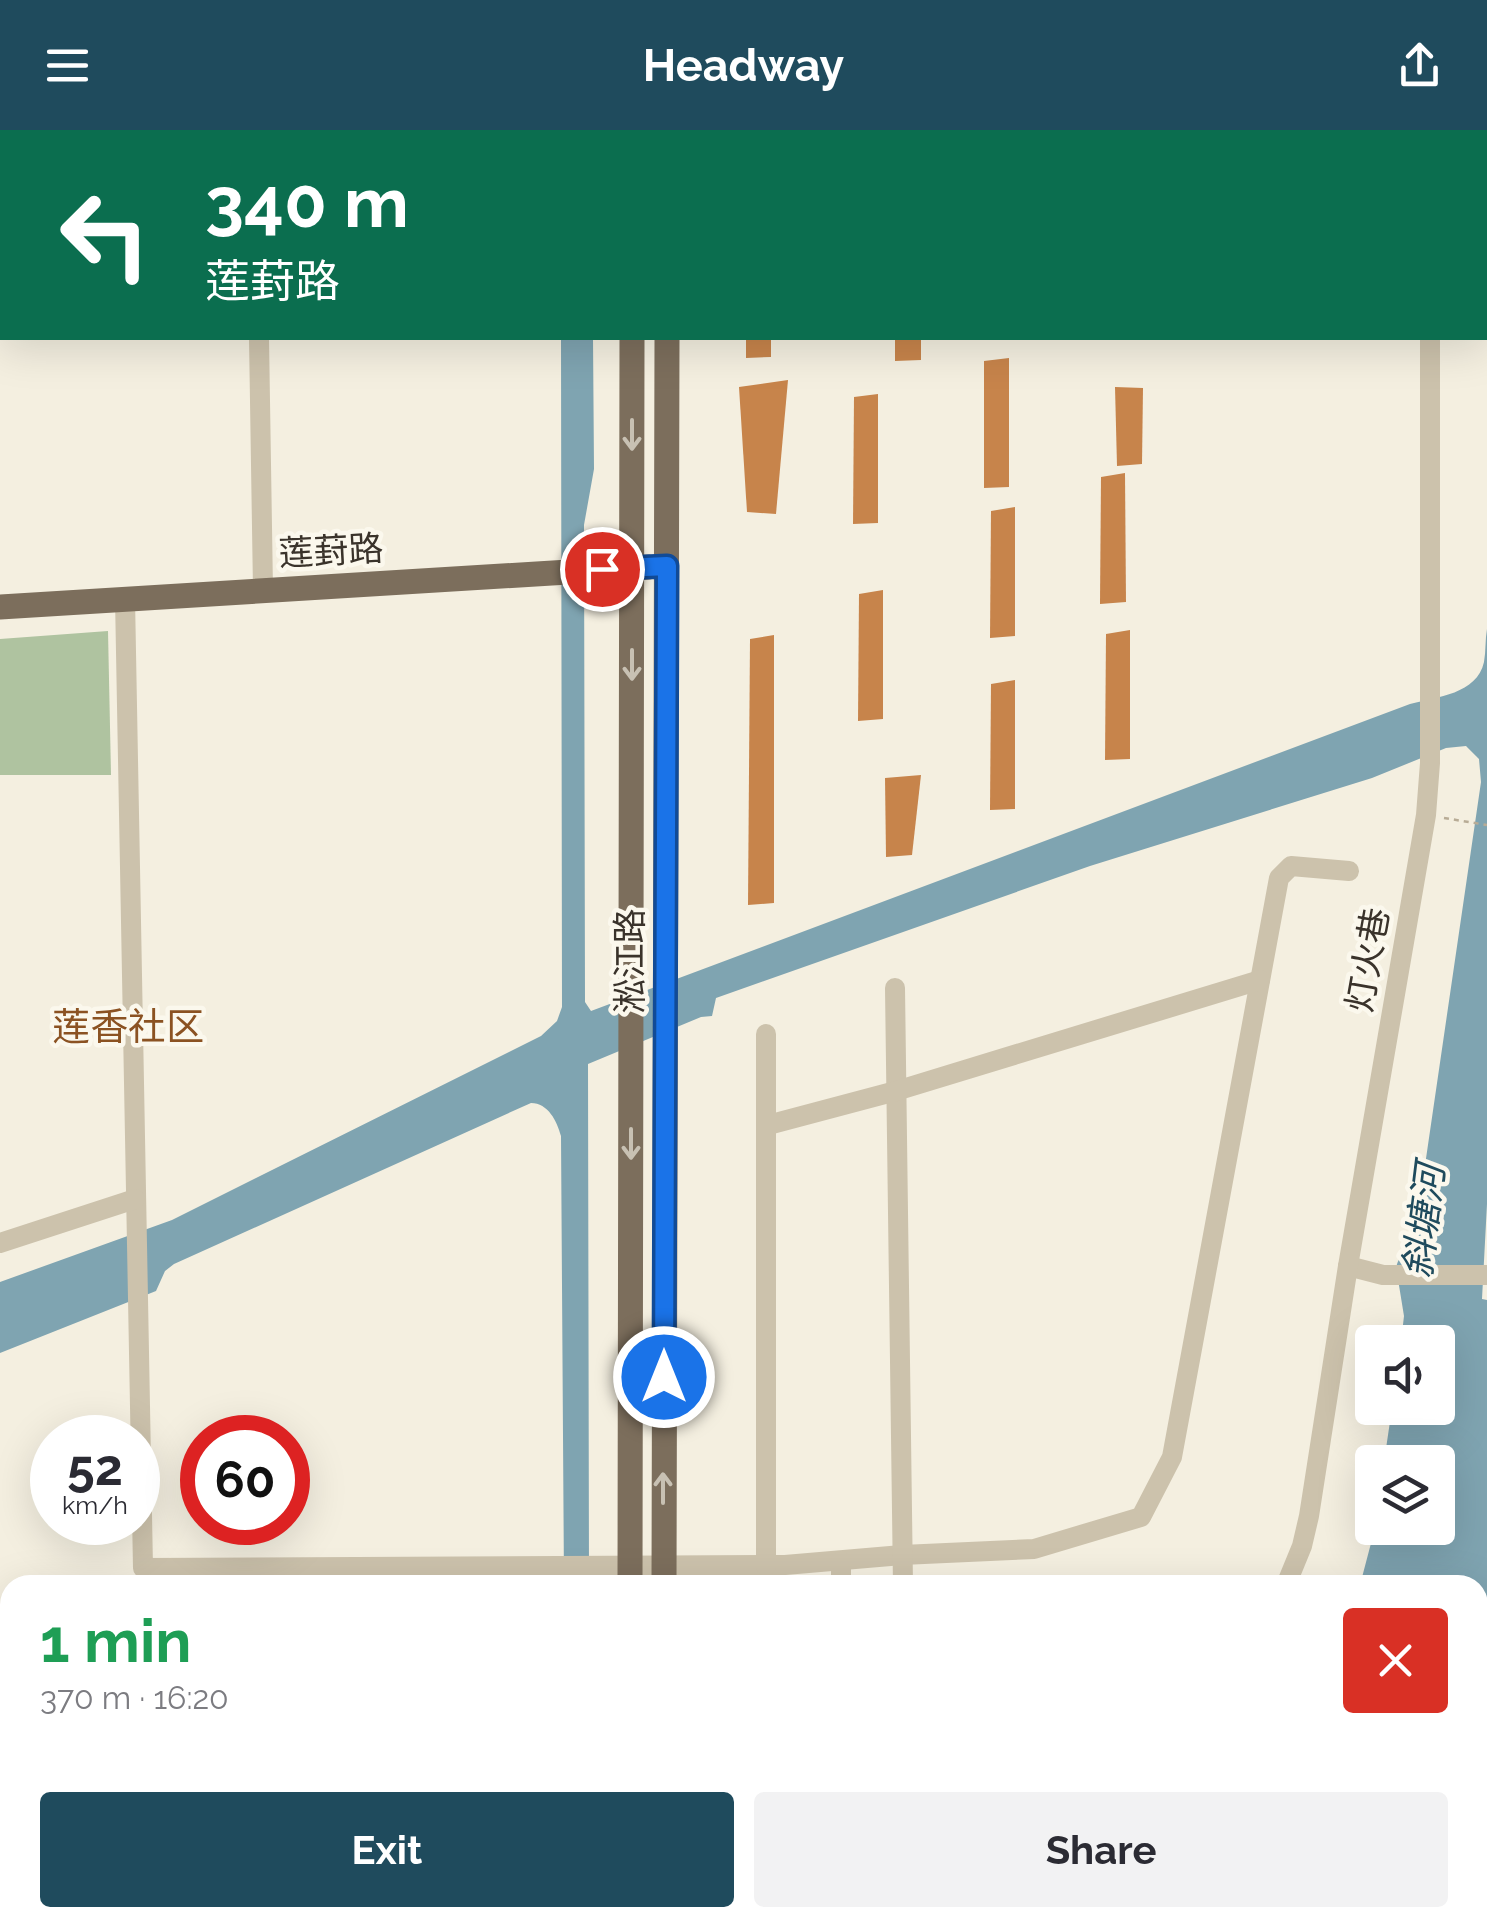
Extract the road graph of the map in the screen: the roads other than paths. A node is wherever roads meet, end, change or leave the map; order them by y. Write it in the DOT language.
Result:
graph roads {
  1 [pos="259,340"];
  2 [pos="632,340"];
  3 [pos="666,340"];
  4 [pos="1430,340"];
  5 [pos="667,566"];
  6 [pos="632,567"];
  7 [pos="262,590"];
  8 [pos="125,598"];
  9 [pos="0,607"];
  10 [pos="1349,871"];
  11 [pos="1260,980"];
  12 [pos="894,988"];
  13 [pos="766,1034"];
  14 [pos="896,1092"];
  15 [pos="768,1126"];
  16 [pos="135,1199"];
  17 [pos="0,1244"];
  18 [pos="1348,1266"];
  19 [pos="1487,1276"];
  20 [pos="902,1554"];
  21 [pos="841,1560"];
  22 [pos="779,1572"];
  23 [pos="569,1575"];
  24 [pos="630,1575"];
  25 [pos="663,1575"];
  26 [pos="692,1575"];
  27 [pos="842,1575"];
  28 [pos="903,1575"];
  29 [pos="1290,1575"];
  1 -- 7 [label="street"];
  2 -- 6 [label="main road, 淞江路, one-way"];
  3 -- 5 [label="main road, 淞江路"];
  4 -- 18 [label="street, 灯火巷"];
  5 -- 6 [label="main road, 莲葑路"];
  25 -- 5 [label="main road, 淞江路, one-way"];
  6 -- 7 [label="main road, 莲葑路"];
  6 -- 24 [label="main road, 淞江路, one-way"];
  7 -- 8 [label="main road, 莲葑路"];
  8 -- 9 [label="main road, 莲葑路"];
  8 -- 16 [label="street"];
  10 -- 11 [label="street"];
  11 -- 14 [label="street"];
  11 -- 20 [label="street"];
  12 -- 14 [label="street"];
  13 -- 15 [label="street"];
  14 -- 15 [label="street"];
  14 -- 20 [label="street"];
  15 -- 22 [label="street"];
  16 -- 17 [label="street"];
  16 -- 23 [label="street"];
  18 -- 19 [label="street"];
  18 -- 29 [label="street, 灯火巷"];
  20 -- 21 [label="street"];
  20 -- 28 [label="street"];
  21 -- 22 [label="street"];
  21 -- 27 [label="street"];
  22 -- 26 [label="street"];
}
